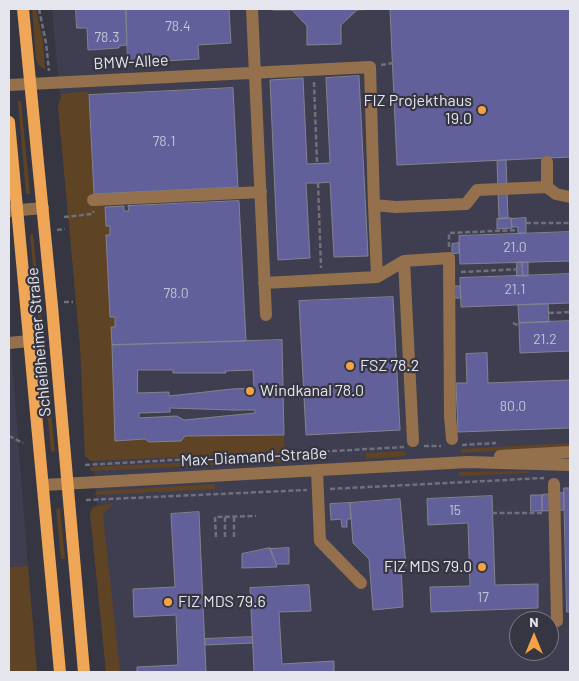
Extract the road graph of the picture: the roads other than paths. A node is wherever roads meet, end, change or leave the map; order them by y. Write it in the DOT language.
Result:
graph roads {
  1 [pos="23,9"];
  2 [pos="252,9"];
  3 [pos="256,72"];
  4 [pos="30,84"];
  5 [pos="9,85"];
  6 [pos="9,122"];
  7 [pos="547,162"];
  8 [pos="547,187"];
  9 [pos="260,192"];
  10 [pos="570,198"];
  11 [pos="93,200"];
  12 [pos="374,205"];
  13 [pos="43,208"];
  14 [pos="13,210"];
  15 [pos="404,261"];
  16 [pos="377,277"];
  17 [pos="264,283"];
  18 [pos="266,315"];
  19 [pos="29,341"];
  20 [pos="9,343"];
  21 [pos="452,443"];
  22 [pos="414,445"];
  23 [pos="570,452"];
  24 [pos="468,462"];
  25 [pos="570,464"];
  26 [pos="317,470"];
  27 [pos="68,484"];
  28 [pos="554,484"];
  29 [pos="43,485"];
  30 [pos="361,583"];
  31 [pos="557,611"];
  32 [pos="60,672"];
  33 [pos="84,672"];
  1 -- 4 [label="main road, Schleißheimer Straße"];
  2 -- 3 [label="street"];
  3 -- 4 [label="street, BMW-Allee"];
  3 -- 9 [label="street"];
  3 -- 12 [label="street, BMW-Allee"];
  4 -- 5 [label="street, BMW-Allee"];
  4 -- 13 [label="main road, Schleißheimer Straße"];
  6 -- 14 [label="main road, Schleißheimer Straße"];
  7 -- 8 [label="street"];
  8 -- 10 [label="street"];
  8 -- 12 [label="street"];
  9 -- 11 [label="street"];
  9 -- 17 [label="street"];
  12 -- 16 [label="street"];
  13 -- 14 [label="street"];
  13 -- 27 [label="main road, Schleißheimer Straße"];
  14 -- 19 [label="main road, Schleißheimer Straße"];
  15 -- 16 [label="street"];
  15 -- 21 [label="street"];
  15 -- 22 [label="street"];
  16 -- 17 [label="street"];
  17 -- 18 [label="street"];
  19 -- 20 [label="street"];
  19 -- 29 [label="main road, Schleißheimer Straße"];
  23 -- 24 [label="street, Max-Diamand-Straße"];
  24 -- 25 [label="street, Max-Diamand-Straße"];
  24 -- 26 [label="street, Max-Diamand-Straße"];
  26 -- 27 [label="street, Max-Diamand-Straße"];
  26 -- 30 [label="street"];
  27 -- 29 [label="street, Max-Diamand-Straße"];
  27 -- 33 [label="main road, Schleißheimer Straße"];
  28 -- 31 [label="street"];
  29 -- 32 [label="main road, Schleißheimer Straße"];
}
